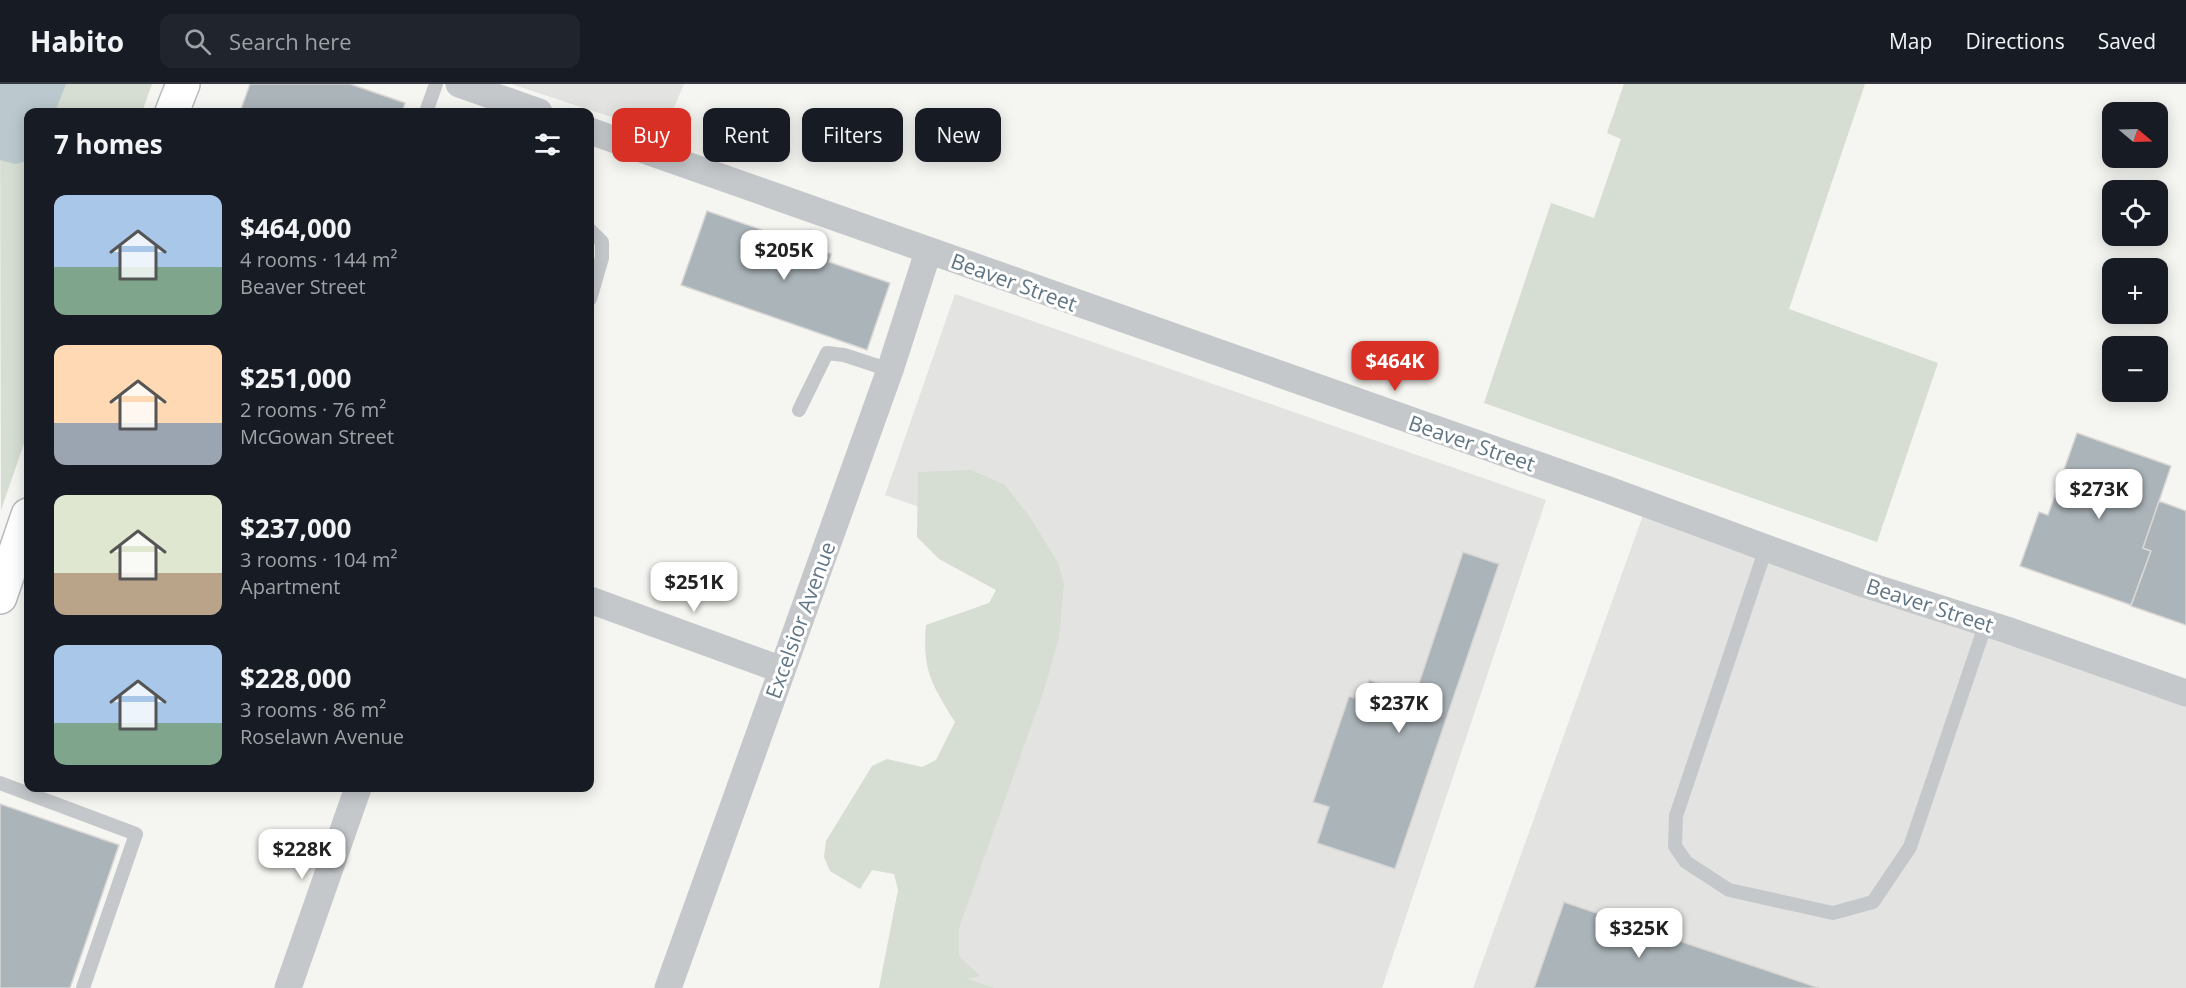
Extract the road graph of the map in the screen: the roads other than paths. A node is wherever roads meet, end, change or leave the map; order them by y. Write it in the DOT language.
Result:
graph roads {
  1 [pos="183,84"];
  2 [pos="436,84"];
  3 [pos="459,84"];
  4 [pos="174,108"];
  5 [pos="427,108"];
  6 [pos="528,108"];
  7 [pos="594,132"];
  8 [pos="594,234"];
  9 [pos="928,252"];
  10 [pos="594,285"];
  11 [pos="890,370"];
  12 [pos="799,410"];
  13 [pos="24,527"];
  14 [pos="1766,548"];
  15 [pos="0,597"];
  16 [pos="594,601"];
  17 [pos="1986,623"];
  18 [pos="782,670"];
  19 [pos="2186,693"];
  20 [pos="0,783"];
  21 [pos="357,792"];
  22 [pos="83,988"];
  23 [pos="288,988"];
  24 [pos="668,988"];
  1 -- 4 [label="main road"];
  2 -- 5 [label="lane"];
  3 -- 6 [label="street"];
  7 -- 9 [label="street, Beaver Street"];
  8 -- 10 [label="lane"];
  9 -- 11 [label="street, Excelsior Avenue"];
  9 -- 14 [label="street, Beaver Street"];
  11 -- 12 [label="lane"];
  11 -- 18 [label="street, Excelsior Avenue"];
  13 -- 15 [label="main road"];
  14 -- 17 [label="street, Beaver Street"];
  14 -- 17 [label="lane"];
  16 -- 18 [label="street"];
  17 -- 19 [label="street, Beaver Street"];
  18 -- 24 [label="street, Excelsior Avenue"];
  20 -- 22 [label="lane"];
  21 -- 23 [label="street"];
}
